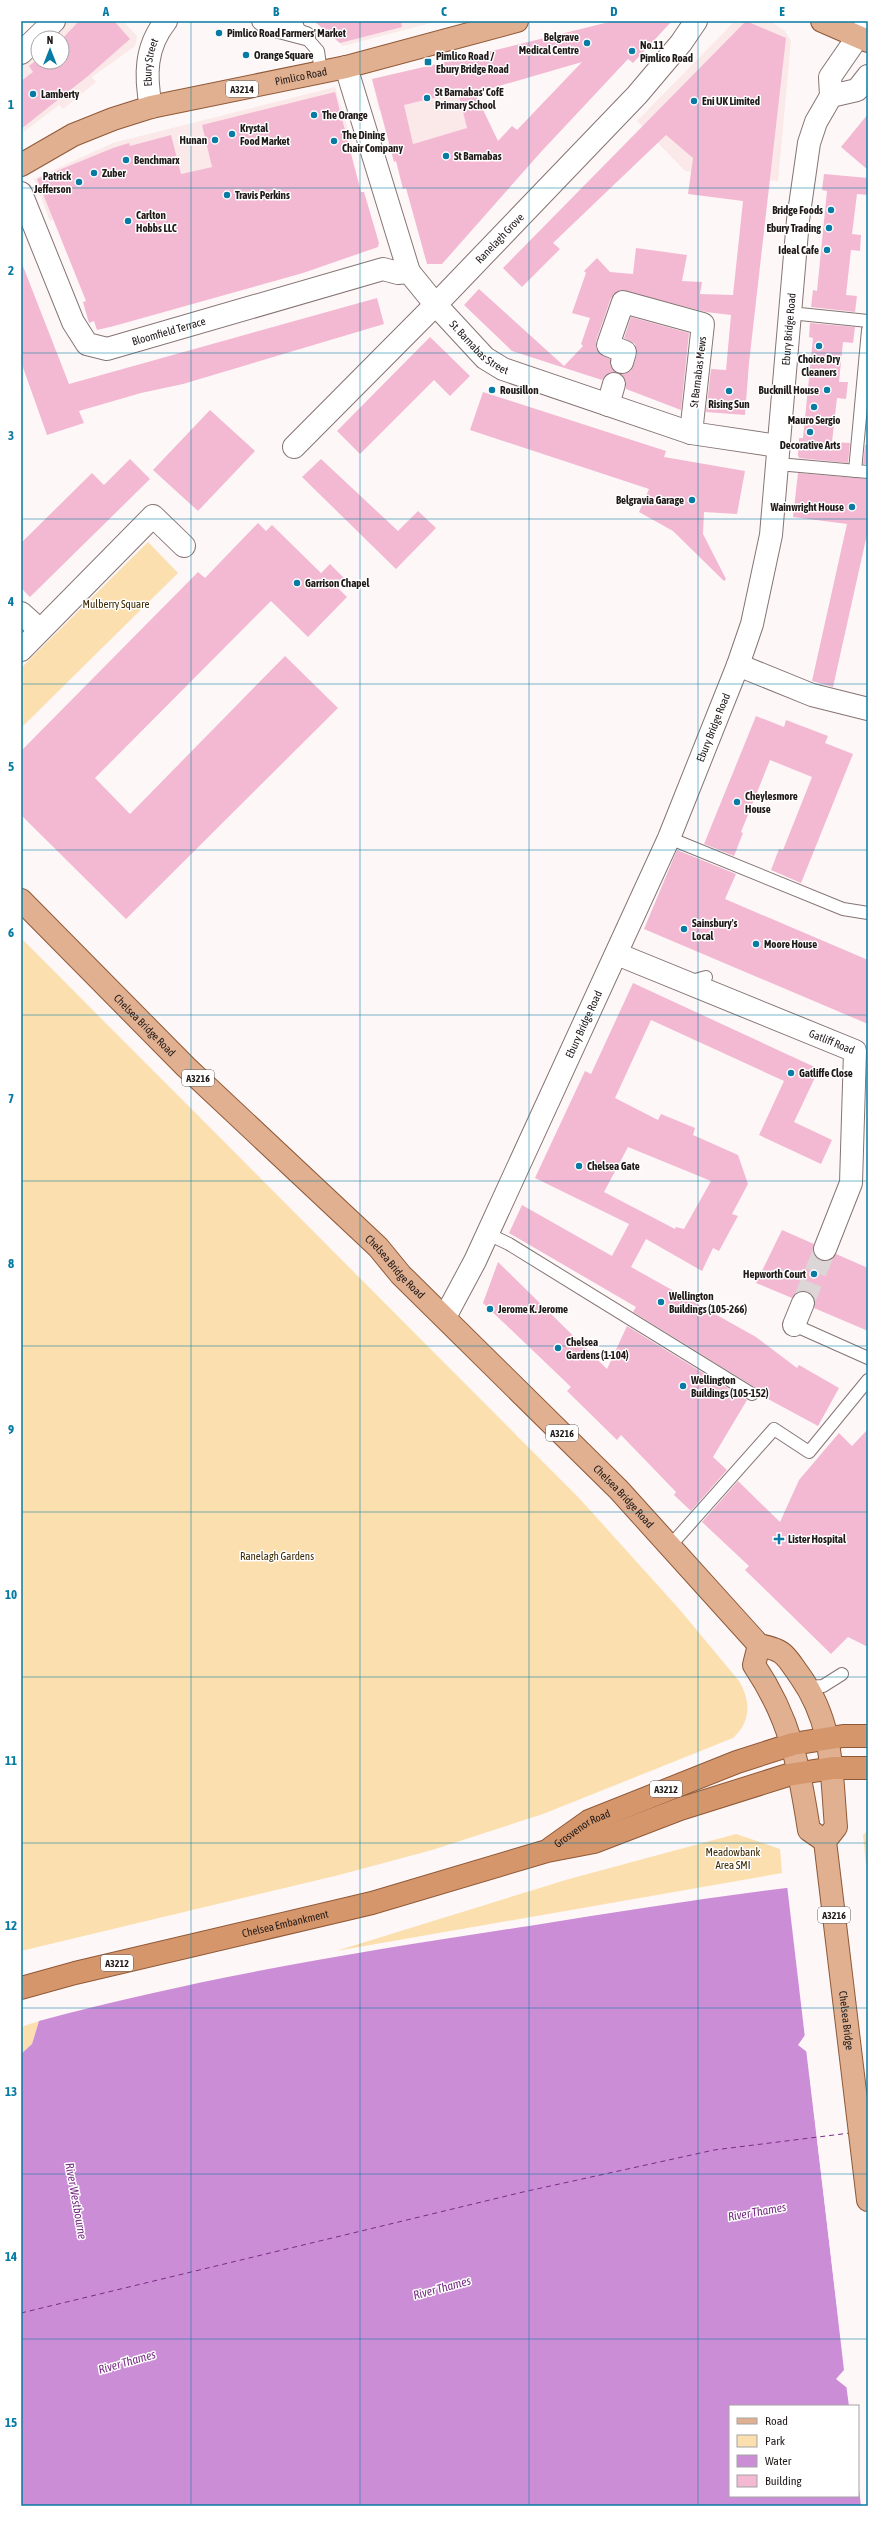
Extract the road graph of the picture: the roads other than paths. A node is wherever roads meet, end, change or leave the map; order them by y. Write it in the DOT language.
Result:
graph roads {
  1 [pos="54,21"];
  2 [pos="261,21"];
  3 [pos="517,21"];
  4 [pos="696,21"];
  5 [pos="822,21"];
  6 [pos="156,25"];
  7 [pos="301,28"];
  8 [pos="865,33"];
  9 [pos="21,53"];
  10 [pos="346,67"];
  11 [pos="321,72"];
  12 [pos="868,76"];
  13 [pos="831,96"];
  14 [pos="151,108"];
  15 [pos="21,165"];
  16 [pos="21,193"];
  17 [pos="409,272"];
  18 [pos="435,304"];
  19 [pos="790,313"];
  20 [pos="868,321"];
  21 [pos="868,330"];
  22 [pos="622,362"];
  23 [pos="614,384"];
  24 [pos="608,405"];
  25 [pos="691,433"];
  26 [pos="294,447"];
  27 [pos="778,455"];
  28 [pos="855,470"];
  29 [pos="868,472"];
  30 [pos="184,546"];
  31 [pos="21,613"];
  32 [pos="40,630"];
  33 [pos="21,650"];
  34 [pos="738,665"];
  35 [pos="868,709"];
  36 [pos="668,838"];
  37 [pos="21,900"];
  38 [pos="868,913"];
  39 [pos="617,954"];
  40 [pos="486,1233"];
  41 [pos="825,1249"];
  42 [pos="803,1303"];
  43 [pos="445,1317"];
  44 [pos="794,1325"];
  45 [pos="868,1358"];
  46 [pos="868,1380"];
  47 [pos="752,1394"];
  48 [pos="670,1546"];
  49 [pos="759,1644"];
  50 [pos="842,1674"];
  51 [pos="808,1687"];
  52 [pos="868,1736"];
  53 [pos="827,1738"];
  54 [pos="793,1744"];
  55 [pos="833,1768"];
  56 [pos="868,1768"];
  57 [pos="800,1772"];
  58 [pos="825,1841"];
  59 [pos="547,1851"];
  60 [pos="21,1988"];
  61 [pos="868,2200"];
  1 -- 9 [label="street"];
  2 -- 7 [label="street"];
  3 -- 10 [label="main road, Pimlico Road / A3214"];
  4 -- 18 [label="street, Ranelagh Grove"];
  5 -- 8 [label="main road"];
  6 -- 14 [label="street, Ebury Street"];
  7 -- 11 [label="lane"];
  8 -- 13 [label="street"];
  10 -- 11 [label="main road, Pimlico Road / A3214"];
  10 -- 17 [label="street, St. Barnabas Street"];
  11 -- 14 [label="main road, Pimlico Road / A3214"];
  12 -- 13 [label="street"];
  13 -- 19 [label="street, Ebury Bridge Road"];
  14 -- 15 [label="main road, Pimlico Road / A3214"];
  16 -- 17 [label="street, Bloomfield Terrace"];
  17 -- 18 [label="street, St. Barnabas Street"];
  18 -- 24 [label="street, St. Barnabas Street"];
  18 -- 26 [label="street, Ranelagh Grove"];
  19 -- 20 [label="lane"];
  19 -- 27 [label="street, Ebury Bridge Road"];
  21 -- 28 [label="lane"];
  22 -- 25 [label="street, St Barnabas Mews"];
  23 -- 24 [label="street"];
  24 -- 25 [label="street, St. Barnabas Street"];
  25 -- 27 [label="street, St. Barnabas Street"];
  27 -- 28 [label="lane"];
  27 -- 34 [label="street, Ebury Bridge Road"];
  28 -- 29 [label="lane"];
  30 -- 32 [label="street"];
  31 -- 32 [label="street"];
  32 -- 33 [label="street"];
  34 -- 35 [label="street"];
  34 -- 36 [label="street, Ebury Bridge Road"];
  36 -- 38 [label="lane"];
  36 -- 39 [label="street, Ebury Bridge Road"];
  37 -- 43 [label="main road, Chelsea Bridge Road / A3216"];
  39 -- 40 [label="street, Ebury Bridge Road"];
  39 -- 41 [label="street, Gatliff Road"];
  40 -- 43 [label="street, Ebury Bridge Road"];
  40 -- 47 [label="lane"];
  42 -- 44 [label="street"];
  43 -- 48 [label="main road, Chelsea Bridge Road / A3216"];
  44 -- 45 [label="lane"];
  46 -- 48 [label="lane"];
  48 -- 49 [label="main road, Chelsea Bridge Road / A3216"];
  49 -- 51 [label="main road"];
  49 -- 54 [label="main road"];
  50 -- 51 [label="lane"];
  51 -- 53 [label="main road"];
  52 -- 53 [label="highway, Grosvenor Road / A3212"];
  53 -- 54 [label="highway, Grosvenor Road / A3212"];
  53 -- 55 [label="main road"];
  54 -- 57 [label="main road"];
  54 -- 59 [label="highway, Grosvenor Road / A3212"];
  55 -- 56 [label="highway, Grosvenor Road / A3212"];
  55 -- 57 [label="highway, Grosvenor Road / A3212"];
  55 -- 58 [label="main road"];
  57 -- 58 [label="main road"];
  57 -- 59 [label="highway, Grosvenor Road / A3212"];
  58 -- 61 [label="main road, Chelsea Bridge / A3216"];
  59 -- 60 [label="highway, Chelsea Embankment / A3212"];
}
